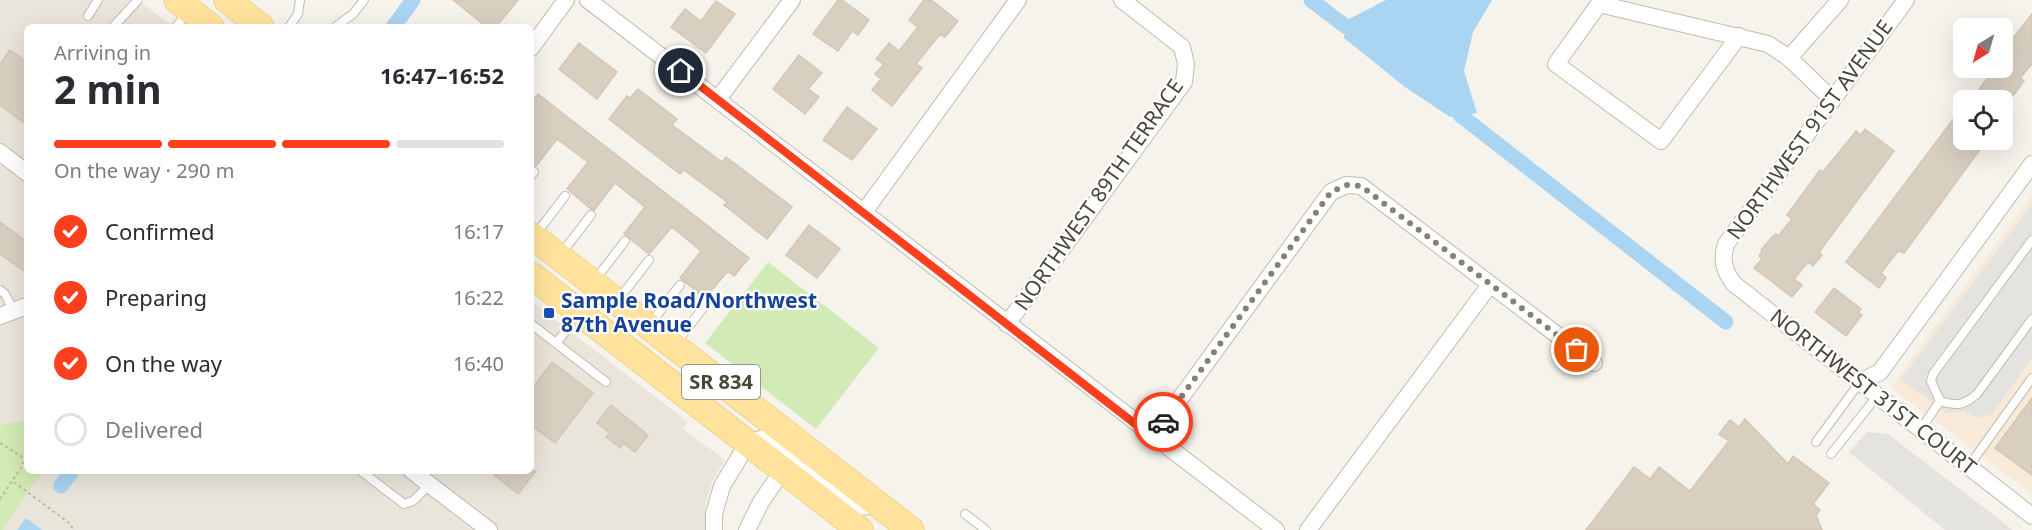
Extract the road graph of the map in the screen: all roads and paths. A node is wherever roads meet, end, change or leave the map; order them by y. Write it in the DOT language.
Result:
graph roads {
  1 [pos="98,0"];
  2 [pos="138,0"];
  3 [pos="227,0"];
  4 [pos="300,0"];
  5 [pos="364,0"];
  6 [pos="566,0"];
  7 [pos="588,0"];
  8 [pos="792,0"];
  9 [pos="1018,0"];
  10 [pos="1122,0"];
  11 [pos="1840,0"];
  12 [pos="1906,0"];
  13 [pos="181,12"];
  14 [pos="88,16"];
  15 [pos="116,24"];
  16 [pos="205,24"];
  17 [pos="257,24"];
  18 [pos="291,24"];
  19 [pos="339,24"];
  20 [pos="1739,36"];
  21 [pos="534,44"];
  22 [pos="1789,58"];
  23 [pos="718,99"];
  24 [pos="1833,100"];
  25 [pos="0,152"];
  26 [pos="2032,164"];
  27 [pos="24,171"];
  28 [pos="566,196"];
  29 [pos="864,212"];
  30 [pos="591,215"];
  31 [pos="534,234"];
  32 [pos="534,238"];
  33 [pos="2032,240"];
  34 [pos="625,241"];
  35 [pos="559,257"];
  36 [pos="649,260"];
  37 [pos="1723,263"];
  38 [pos="534,277"];
  39 [pos="593,283"];
  40 [pos="680,285"];
  41 [pos="1489,286"];
  42 [pos="0,290"];
  43 [pos="617,301"];
  44 [pos="706,304"];
  45 [pos="14,312"];
  46 [pos="580,313"];
  47 [pos="2032,319"];
  48 [pos="1007,324"];
  49 [pos="534,326"];
  50 [pos="649,326"];
  51 [pos="556,343"];
  52 [pos="674,346"];
  53 [pos="1594,363"];
  54 [pos="1880,372"];
  55 [pos="2032,378"];
  56 [pos="606,382"];
  57 [pos="1860,382"];
  58 [pos="1878,395"];
  59 [pos="1940,401"];
  60 [pos="1921,429"];
  61 [pos="1152,437"];
  62 [pos="1815,442"];
  63 [pos="0,443"];
  64 [pos="748,443"];
  65 [pos="1831,454"];
  66 [pos="1969,466"];
  67 [pos="783,470"];
  68 [pos="365,474"];
  69 [pos="416,474"];
  70 [pos="14,482"];
  71 [pos="429,485"];
  72 [pos="0,498"];
  73 [pos="879,505"];
  74 [pos="965,514"];
  75 [pos="2032,516"];
  76 [pos="74,530"];
  77 [pos="489,530"];
  78 [pos="714,530"];
  79 [pos="747,530"];
  80 [pos="860,530"];
  81 [pos="911,530"];
  82 [pos="986,530"];
  83 [pos="1276,530"];
  84 [pos="1308,530"];
  1 -- 14 [label="lane"];
  2 -- 15 [label="lane"];
  3 -- 17 [label="main road"];
  4 -- 18 [label="lane"];
  5 -- 19 [label="lane"];
  6 -- 21 [label="street"];
  7 -- 23 [label="street"];
  8 -- 23 [label="street"];
  9 -- 29 [label="street"];
  10 -- 48 [label="street, NORTHWEST 89TH TERRACE"];
  11 -- 22 [label="street"];
  12 -- 24 [label="street, NORTHWEST 91ST AVENUE"];
  13 -- 16 [label="main road"];
  20 -- 20 [label="street"];
  20 -- 22 [label="street"];
  22 -- 24 [label="street"];
  23 -- 29 [label="street"];
  24 -- 37 [label="street, NORTHWEST 91ST AVENUE"];
  25 -- 27 [label="street"];
  26 -- 54 [label="street"];
  28 -- 31 [label="lane"];
  29 -- 48 [label="street"];
  30 -- 35 [label="lane"];
  32 -- 35 [label="main road, SR 834"];
  33 -- 59 [label="lane"];
  34 -- 39 [label="lane"];
  35 -- 39 [label="main road, SR 834"];
  36 -- 43 [label="lane"];
  37 -- 57 [label="street, NORTHWEST 31ST COURT"];
  38 -- 46 [label="main road, SR 834"];
  39 -- 43 [label="main road, SR 834"];
  40 -- 50 [label="lane"];
  41 -- 53 [label="street"];
  41 -- 61 [label="street"];
  41 -- 84 [label="street"];
  42 -- 45 [label="lane"];
  43 -- 50 [label="main road, SR 834"];
  44 -- 52 [label="lane"];
  46 -- 51 [label="lane"];
  46 -- 64 [label="main road, SR 834"];
  47 -- 59 [label="lane"];
  48 -- 61 [label="street"];
  49 -- 51 [label="lane"];
  50 -- 52 [label="main road, SR 834"];
  51 -- 56 [label="lane"];
  52 -- 73 [label="main road, SR 834"];
  54 -- 57 [label="street"];
  54 -- 58 [label="street"];
  55 -- 66 [label="lane"];
  57 -- 58 [label="street, NORTHWEST 31ST COURT"];
  57 -- 62 [label="lane"];
  58 -- 60 [label="street, NORTHWEST 31ST COURT"];
  58 -- 65 [label="lane"];
  59 -- 60 [label="lane"];
  60 -- 66 [label="street, NORTHWEST 31ST COURT"];
  61 -- 83 [label="street"];
  63 -- 70 [label="path"];
  64 -- 67 [label="main road, SR 834"];
  64 -- 73 [label="street"];
  64 -- 78 [label="street"];
  66 -- 75 [label="street, NORTHWEST 31ST COURT"];
  67 -- 79 [label="street"];
  67 -- 80 [label="main road, SR 834"];
  68 -- 71 [label="lane"];
  69 -- 71 [label="street"];
  70 -- 72 [label="path"];
  70 -- 76 [label="path"];
  71 -- 77 [label="street"];
  73 -- 81 [label="main road, SR 834"];
  74 -- 82 [label="lane"];
}
